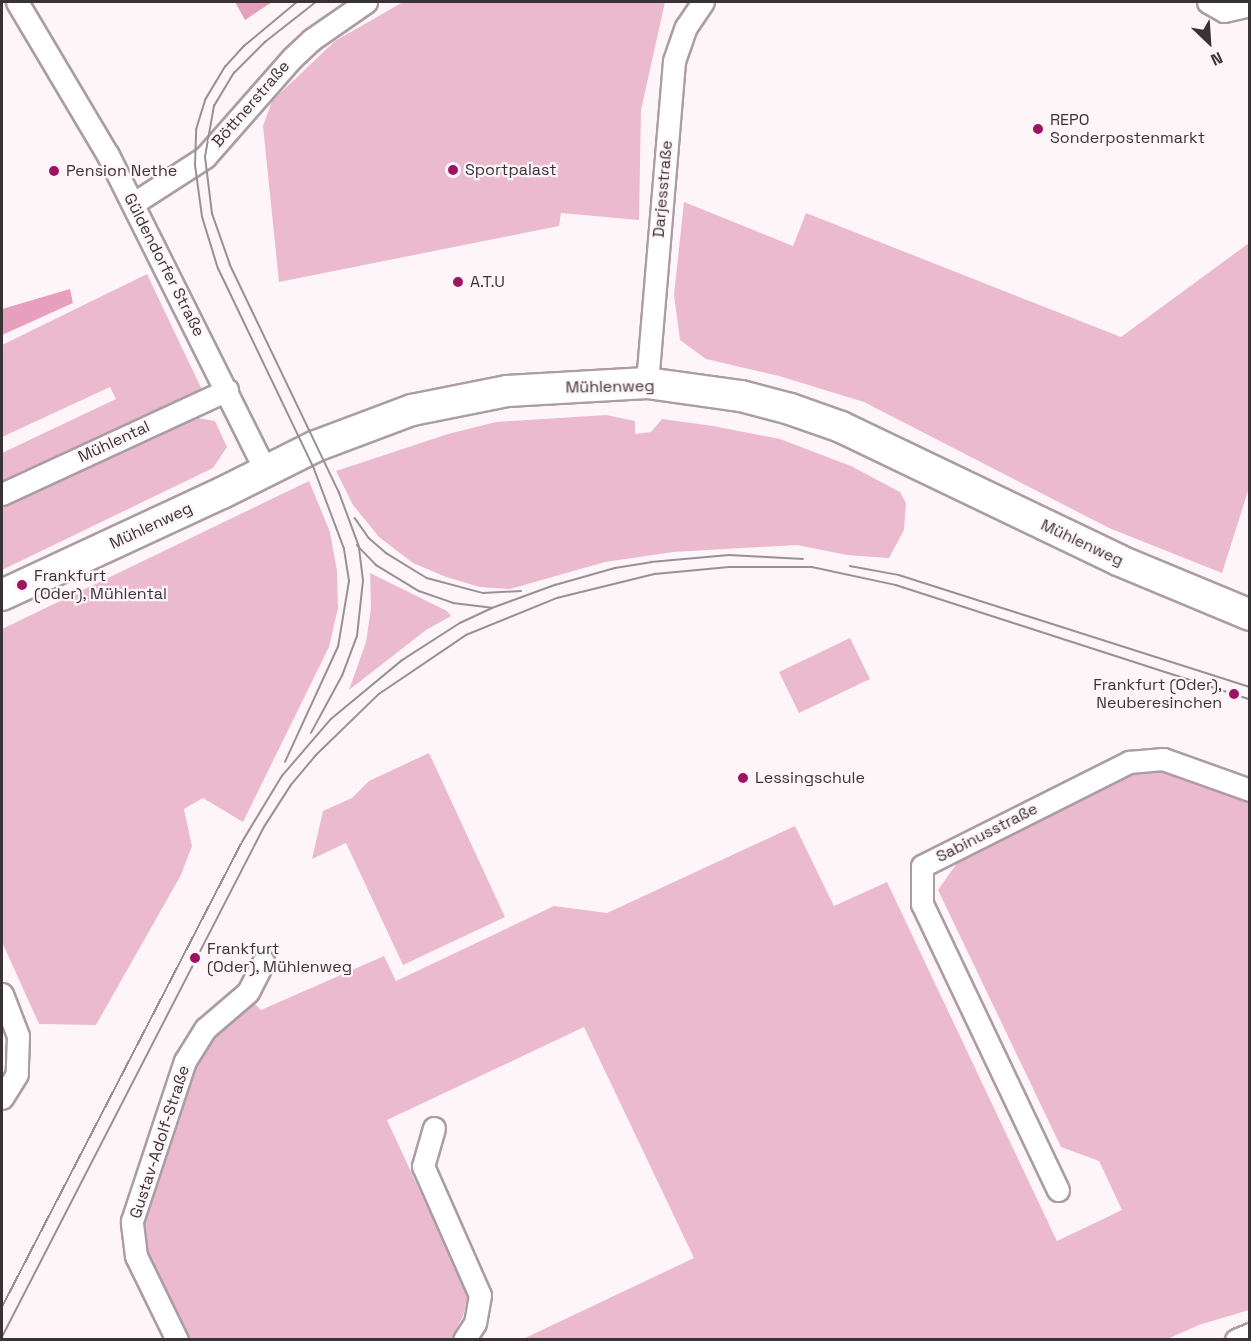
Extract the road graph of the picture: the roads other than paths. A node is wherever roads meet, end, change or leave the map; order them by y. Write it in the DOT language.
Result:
graph roads {
  1 [pos="17,2"];
  2 [pos="366,2"];
  3 [pos="703,2"];
  4 [pos="1208,2"];
  5 [pos="1250,5"];
  6 [pos="134,203"];
  7 [pos="647,383"];
  8 [pos="227,390"];
  9 [pos="266,472"];
  10 [pos="2,494"];
  11 [pos="2,595"];
  12 [pos="1250,615"];
  13 [pos="1250,790"];
  14 [pos="263,962"];
  15 [pos="2,994"];
  16 [pos="2,1098"];
  17 [pos="434,1128"];
  18 [pos="1058,1190"];
  19 [pos="1250,1334"];
  20 [pos="177,1340"];
  21 [pos="464,1340"];
  22 [pos="1236,1340"];
  1 -- 6 [label="street, Güldendorfer Straße"];
  2 -- 6 [label="street, Böttnerstraße"];
  3 -- 7 [label="street, Darjesstraße"];
  4 -- 5 [label="street"];
  6 -- 8 [label="street, Güldendorfer Straße"];
  7 -- 9 [label="street, Mühlenweg"];
  7 -- 12 [label="street, Mühlenweg"];
  8 -- 9 [label="street, Güldendorfer Straße"];
  8 -- 10 [label="street, Mühlental"];
  9 -- 11 [label="street, Mühlenweg"];
  13 -- 18 [label="street, Sabinusstraße"];
  14 -- 20 [label="street, Gustav-Adolf-Straße"];
  15 -- 16 [label="street"];
  17 -- 21 [label="street"];
  19 -- 22 [label="street"];
}
